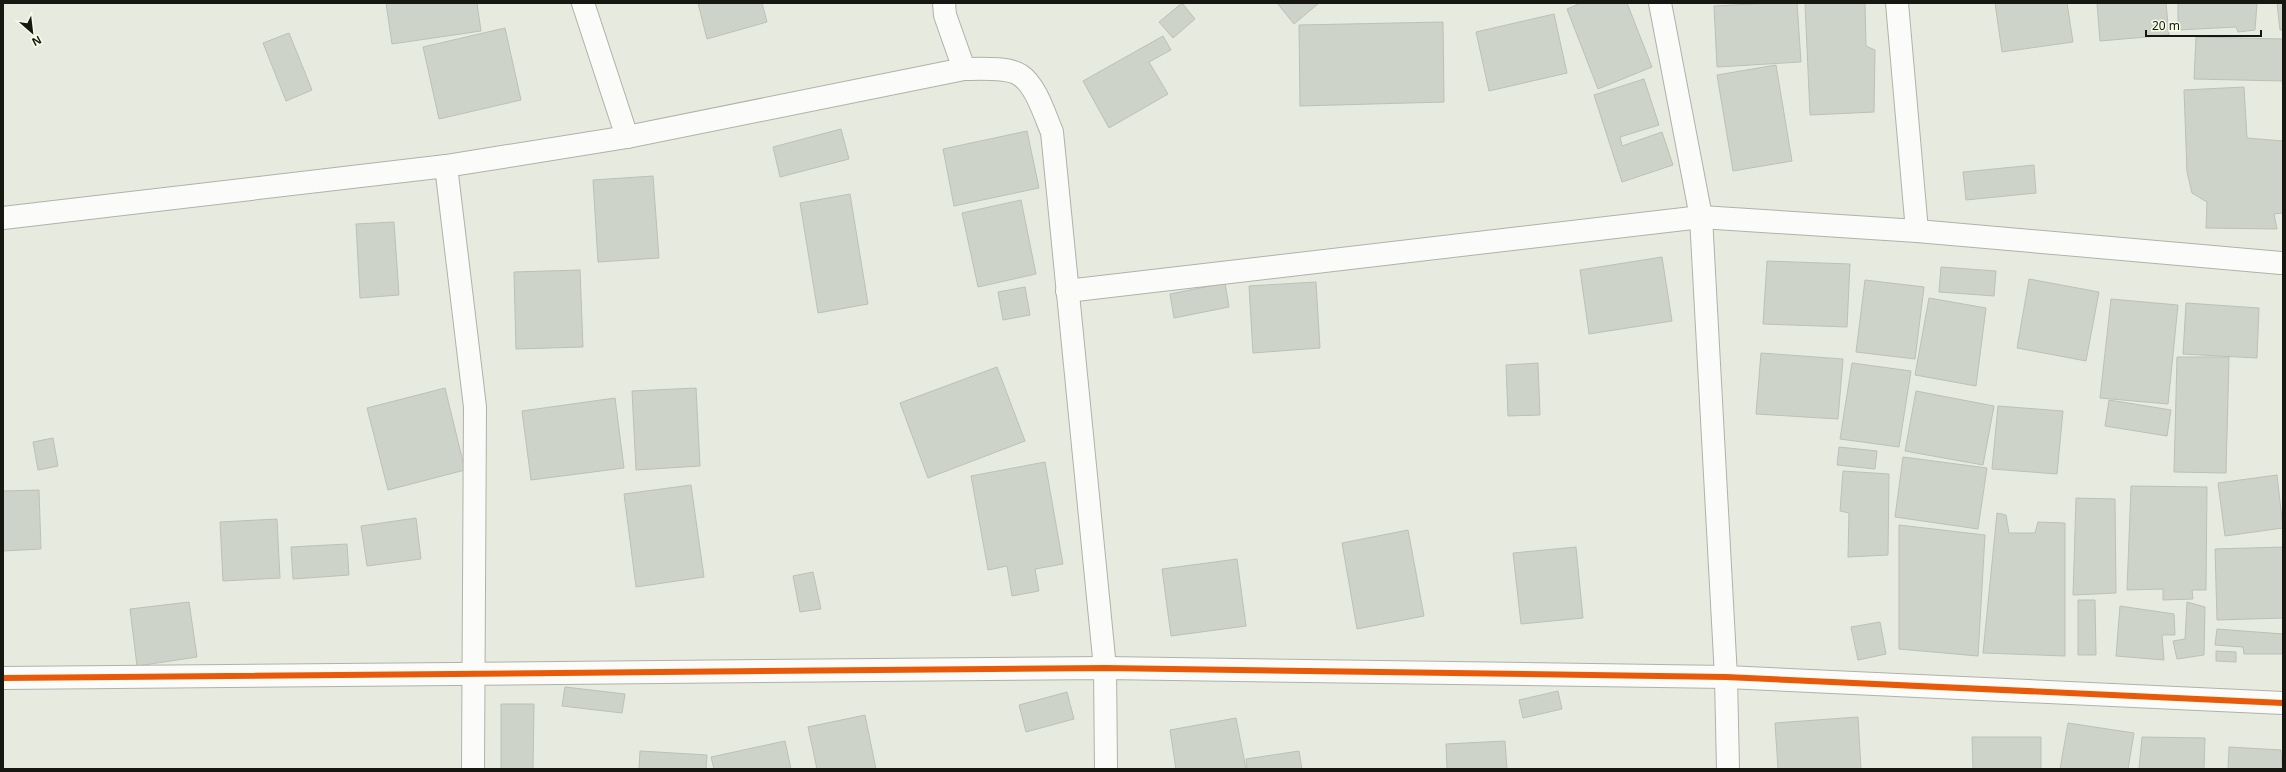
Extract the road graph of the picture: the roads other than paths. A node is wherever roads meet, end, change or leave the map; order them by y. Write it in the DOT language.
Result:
graph roads {
  1 [pos="583,3"];
  2 [pos="944,3"];
  3 [pos="1660,3"];
  4 [pos="1897,3"];
  5 [pos="964,69"];
  6 [pos="627,137"];
  7 [pos="446,166"];
  8 [pos="1701,217"];
  9 [pos="3,218"];
  10 [pos="1917,231"];
  11 [pos="2281,263"];
  12 [pos="1067,291"];
  13 [pos="1105,668"];
  14 [pos="474,675"];
  15 [pos="1726,677"];
  16 [pos="3,678"];
  17 [pos="2283,703"];
  18 [pos="473,769"];
  19 [pos="1106,769"];
  20 [pos="1728,769"];
  1 -- 6 [label="street"];
  2 -- 5 [label="street"];
  3 -- 8 [label="street"];
  4 -- 10 [label="street"];
  5 -- 6 [label="street"];
  5 -- 12 [label="street"];
  6 -- 7 [label="street"];
  7 -- 9 [label="street"];
  7 -- 14 [label="street"];
  8 -- 10 [label="street"];
  8 -- 12 [label="street"];
  8 -- 15 [label="street"];
  10 -- 11 [label="street"];
  12 -- 13 [label="street"];
  13 -- 14 [label="street"];
  13 -- 15 [label="street"];
  13 -- 19 [label="street"];
  14 -- 16 [label="street"];
  14 -- 18 [label="street"];
  15 -- 17 [label="street"];
  15 -- 20 [label="street"];
}
